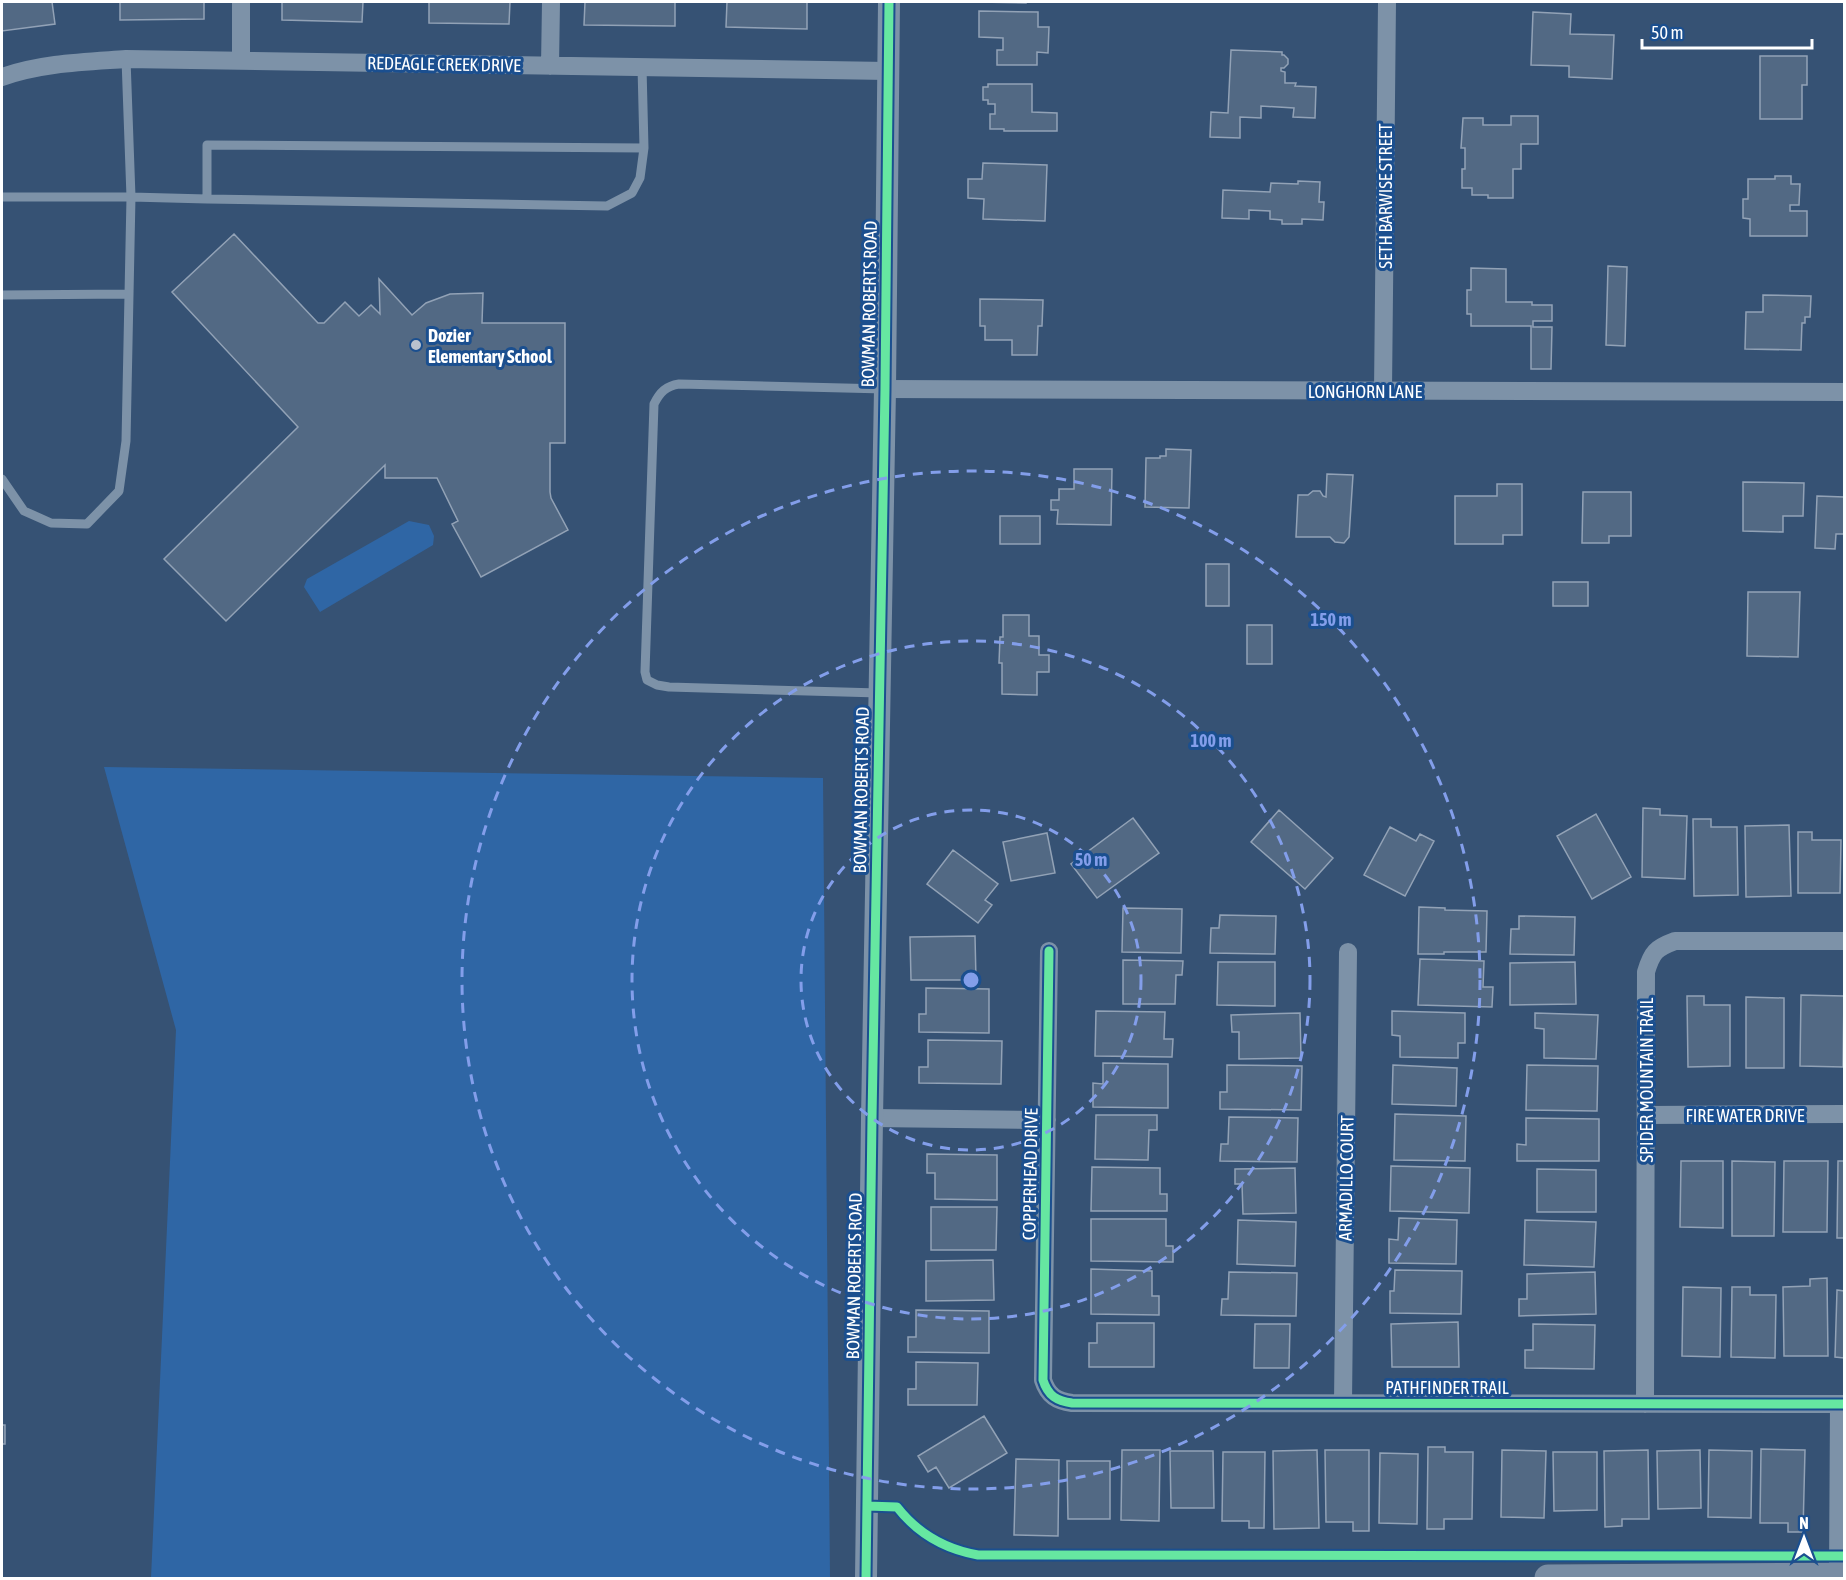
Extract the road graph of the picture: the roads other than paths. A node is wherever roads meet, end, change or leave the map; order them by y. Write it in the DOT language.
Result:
graph roads {
  1 [pos="240,2"];
  2 [pos="551,2"];
  3 [pos="889,2"];
  4 [pos="1387,2"];
  5 [pos="126,59"];
  6 [pos="241,61"];
  7 [pos="550,66"];
  8 [pos="642,67"];
  9 [pos="888,71"];
  10 [pos="2,77"];
  11 [pos="644,147"];
  12 [pos="2,196"];
  13 [pos="131,197"];
  14 [pos="207,200"];
  15 [pos="129,294"];
  16 [pos="2,295"];
  17 [pos="885,389"];
  18 [pos="1383,391"];
  19 [pos="1845,393"];
  20 [pos="2,479"];
  21 [pos="880,693"];
  22 [pos="1845,942"];
  23 [pos="1049,951"];
  24 [pos="1348,952"];
  25 [pos="1845,1114"];
  26 [pos="1646,1115"];
  27 [pos="872,1118"];
  28 [pos="1047,1120"];
  29 [pos="1051,1396"];
  30 [pos="1343,1403"];
  31 [pos="1645,1404"];
  32 [pos="1842,1404"];
  33 [pos="1841,1576"];
  34 [pos="866,1578"];
  35 [pos="1548,1578"];
  1 -- 6 [label="street"];
  2 -- 7 [label="street"];
  3 -- 9 [label="street, BOWMAN ROBERTS ROAD"];
  4 -- 18 [label="street, SETH BARWISE STREET"];
  5 -- 6 [label="street, REDEAGLE CREEK DRIVE"];
  5 -- 10 [label="street, REDEAGLE CREEK DRIVE"];
  5 -- 13 [label="lane"];
  6 -- 7 [label="street, REDEAGLE CREEK DRIVE"];
  7 -- 8 [label="street, REDEAGLE CREEK DRIVE"];
  8 -- 9 [label="street, REDEAGLE CREEK DRIVE"];
  8 -- 11 [label="lane"];
  9 -- 17 [label="street, BOWMAN ROBERTS ROAD"];
  11 -- 14 [label="lane"];
  11 -- 14 [label="lane"];
  12 -- 13 [label="lane"];
  13 -- 14 [label="lane"];
  13 -- 15 [label="lane"];
  15 -- 16 [label="lane"];
  15 -- 20 [label="lane"];
  17 -- 18 [label="street, LONGHORN LANE"];
  17 -- 21 [label="street, BOWMAN ROBERTS ROAD"];
  17 -- 21 [label="lane"];
  18 -- 19 [label="street, LONGHORN LANE"];
  21 -- 27 [label="street, BOWMAN ROBERTS ROAD"];
  22 -- 26 [label="street, SPIDER MOUNTAIN TRAIL"];
  23 -- 28 [label="street, COPPERHEAD DRIVE"];
  24 -- 30 [label="street, ARMADILLO COURT"];
  25 -- 26 [label="street, FIRE WATER DRIVE"];
  26 -- 31 [label="street, SPIDER MOUNTAIN TRAIL"];
  27 -- 28 [label="street"];
  27 -- 34 [label="street, BOWMAN ROBERTS ROAD"];
  28 -- 29 [label="street, COPPERHEAD DRIVE"];
  29 -- 30 [label="street, PATHFINDER TRAIL"];
  30 -- 31 [label="street, PATHFINDER TRAIL"];
  31 -- 32 [label="street, PATHFINDER TRAIL"];
  32 -- 33 [label="street"];
  33 -- 35 [label="main road"];
}
